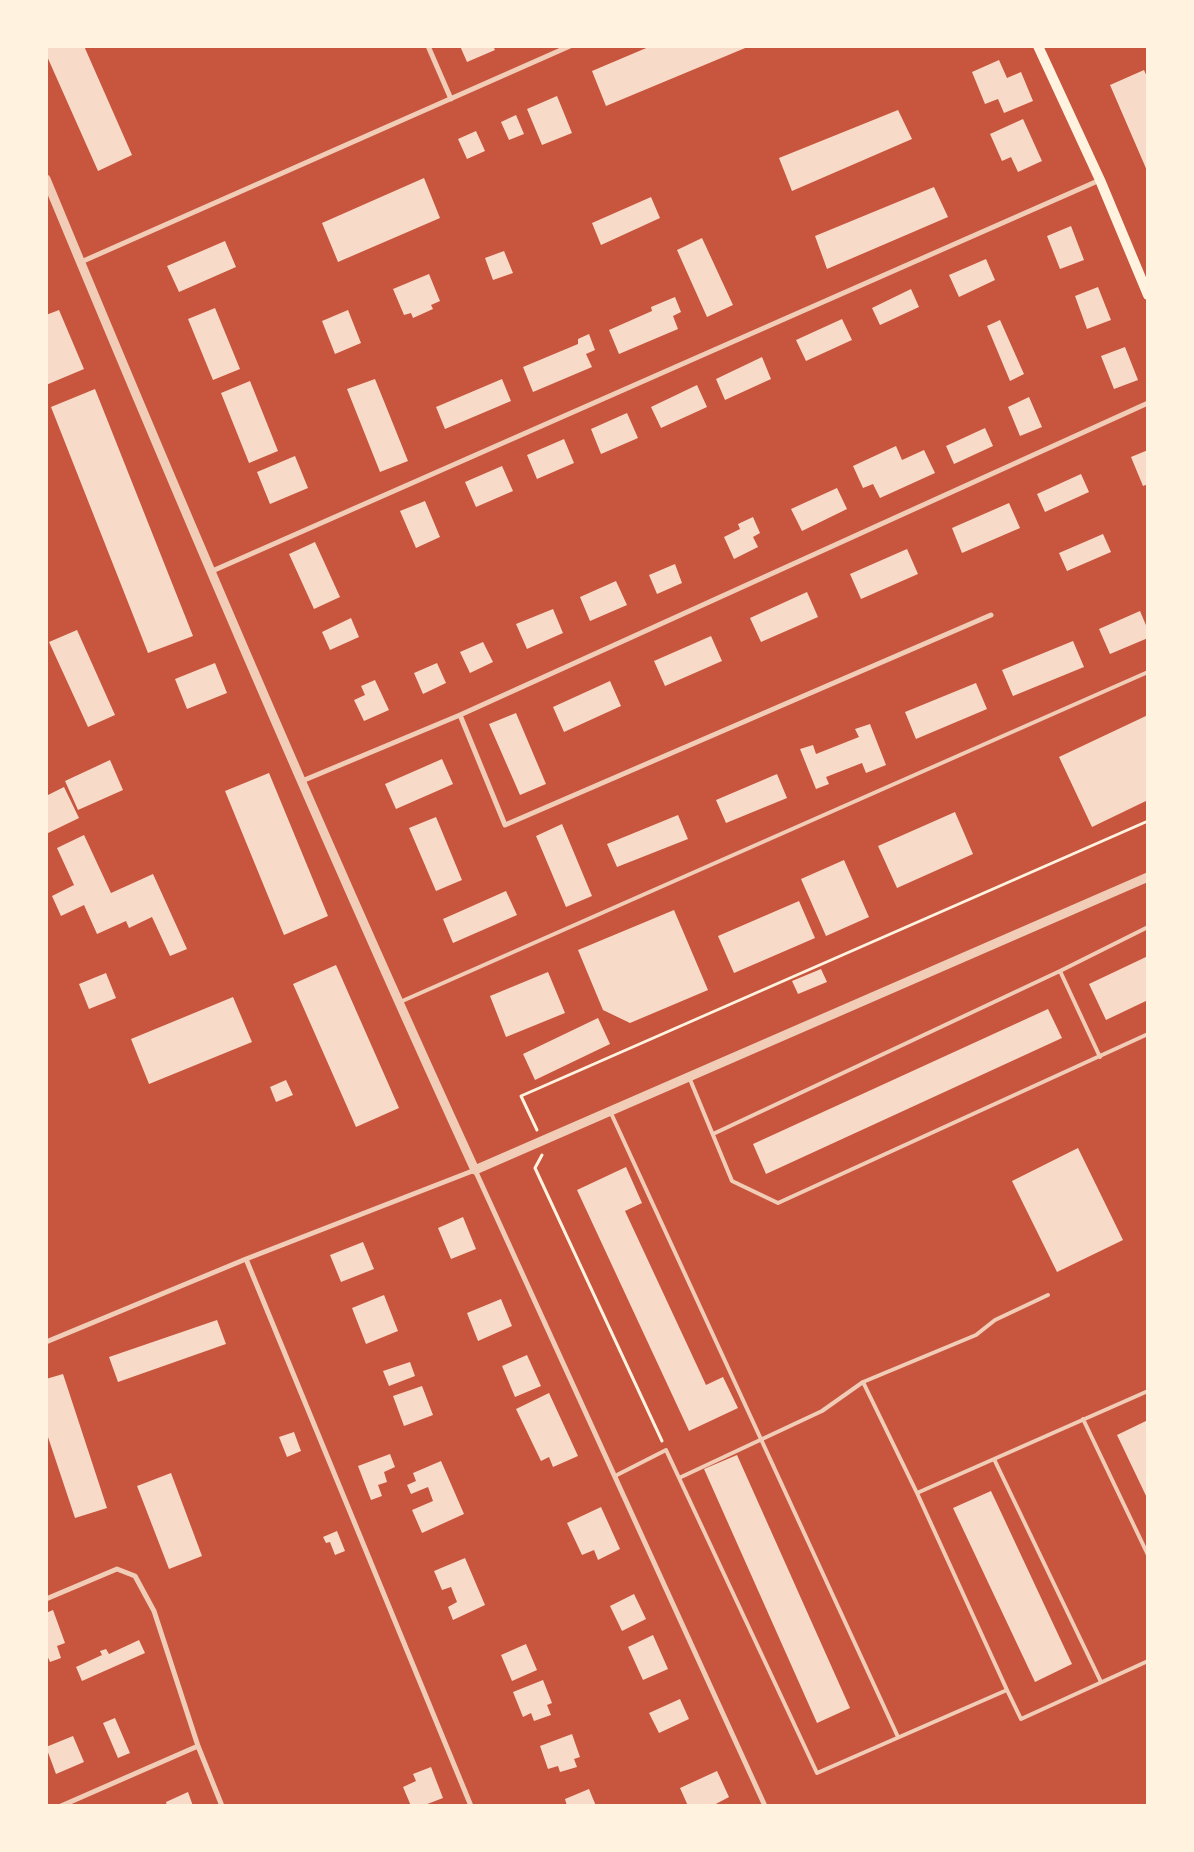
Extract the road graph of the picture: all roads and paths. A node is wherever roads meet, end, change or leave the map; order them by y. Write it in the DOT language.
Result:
graph roads {
  1 [pos="428,46"];
  2 [pos="570,46"];
  3 [pos="1038,46"];
  4 [pos="451,99"];
  5 [pos="46,179"];
  6 [pos="1100,180"];
  7 [pos="80,262"];
  8 [pos="1148,295"];
  9 [pos="1148,403"];
  10 [pos="210,572"];
  11 [pos="991,615"];
  12 [pos="1148,672"];
  13 [pos="460,715"];
  14 [pos="302,781"];
  15 [pos="1148,822"];
  16 [pos="1148,877"];
  17 [pos="1148,927"];
  18 [pos="1060,971"];
  19 [pos="398,1003"];
  20 [pos="1148,1034"];
  21 [pos="1100,1058"];
  22 [pos="689,1077"];
  23 [pos="610,1111"];
  24 [pos="713,1134"];
  25 [pos="543,1141"];
  26 [pos="475,1170"];
  27 [pos="246,1259"];
  28 [pos="1048,1295"];
  29 [pos="46,1342"];
  30 [pos="863,1382"];
  31 [pos="1148,1391"];
  32 [pos="1084,1419"];
  33 [pos="761,1440"];
  34 [pos="666,1450"];
  35 [pos="994,1459"];
  36 [pos="615,1476"];
  37 [pos="680,1478"];
  38 [pos="917,1494"];
  39 [pos="1148,1555"];
  40 [pos="46,1599"];
  41 [pos="1148,1661"];
  42 [pos="1101,1682"];
  43 [pos="1008,1690"];
  44 [pos="898,1737"];
  45 [pos="198,1746"];
  46 [pos="61,1806"];
  47 [pos="222,1806"];
  48 [pos="471,1806"];
  49 [pos="765,1806"];
  1 -- 4 [label="street"];
  2 -- 4 [label="street"];
  3 -- 6 [label="main road"];
  4 -- 7 [label="street"];
  5 -- 7 [label="street"];
  6 -- 8 [label="main road"];
  6 -- 10 [label="street"];
  7 -- 10 [label="street"];
  9 -- 13 [label="street"];
  10 -- 14 [label="street"];
  11 -- 13 [label="street"];
  12 -- 19 [label="lane"];
  13 -- 14 [label="street"];
  14 -- 19 [label="street"];
  15 -- 25 [label="path"];
  16 -- 22 [label="street"];
  17 -- 18 [label="lane"];
  18 -- 21 [label="lane"];
  18 -- 24 [label="lane"];
  19 -- 26 [label="street"];
  20 -- 21 [label="lane"];
  21 -- 24 [label="lane"];
  22 -- 23 [label="street"];
  22 -- 24 [label="lane"];
  23 -- 25 [label="street"];
  23 -- 33 [label="lane"];
  25 -- 26 [label="street"];
  25 -- 34 [label="path"];
  26 -- 27 [label="street"];
  26 -- 36 [label="street"];
  27 -- 29 [label="street"];
  27 -- 48 [label="street"];
  28 -- 30 [label="lane"];
  30 -- 33 [label="lane"];
  30 -- 38 [label="lane"];
  31 -- 32 [label="lane"];
  32 -- 35 [label="lane"];
  32 -- 39 [label="lane"];
  33 -- 37 [label="lane"];
  33 -- 44 [label="lane"];
  34 -- 36 [label="lane"];
  34 -- 37 [label="lane"];
  35 -- 38 [label="lane"];
  35 -- 42 [label="lane"];
  36 -- 49 [label="street"];
  37 -- 44 [label="lane"];
  38 -- 43 [label="lane"];
  40 -- 45 [label="street"];
  41 -- 42 [label="lane"];
  42 -- 43 [label="lane"];
  43 -- 44 [label="lane"];
  45 -- 46 [label="street"];
  45 -- 47 [label="street"];
}
